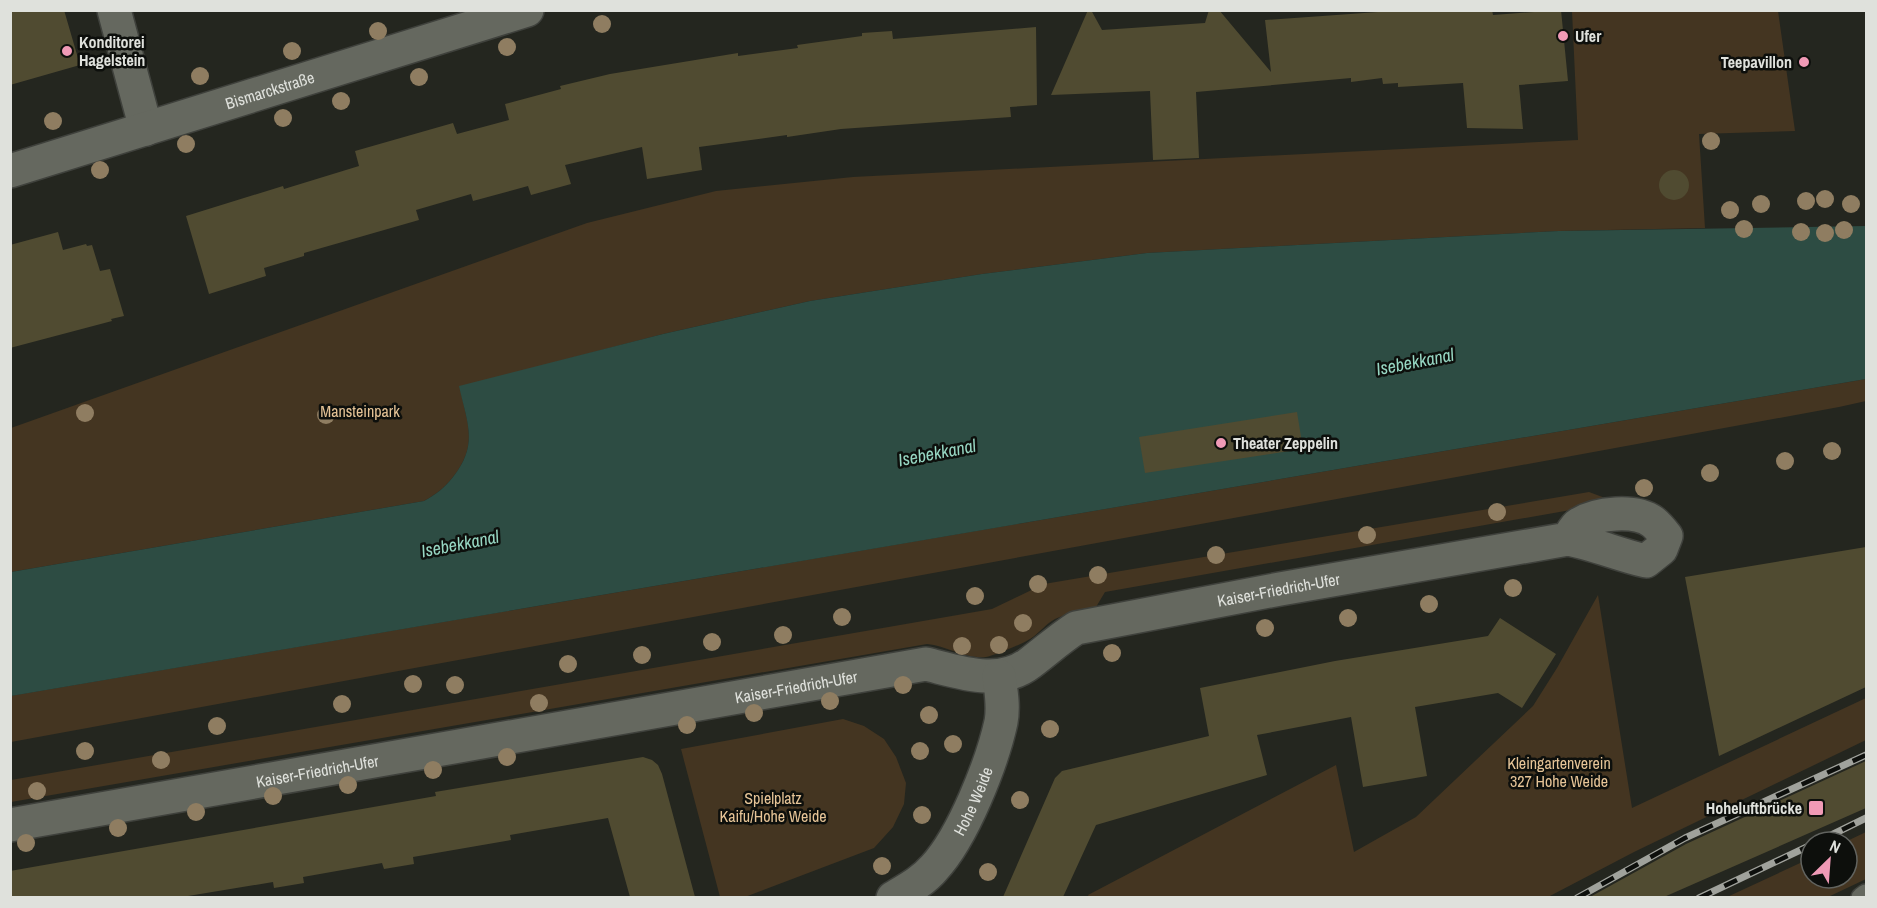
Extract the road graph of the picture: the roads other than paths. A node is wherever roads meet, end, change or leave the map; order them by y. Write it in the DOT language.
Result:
graph roads {
  1 [pos="114,10"];
  2 [pos="527,10"];
  3 [pos="146,129"];
  4 [pos="10,171"];
  5 [pos="1568,539"];
  6 [pos="999,676"];
  7 [pos="10,825"];
  8 [pos="1866,896"];
  9 [pos="893,897"];
  10 [pos="1862,897"];
  1 -- 3 [label="street"];
  2 -- 3 [label="street, Bismarckstraße"];
  3 -- 4 [label="street, Bismarckstraße"];
  5 -- 6 [label="street, Kaiser-Friedrich-Ufer"];
  6 -- 7 [label="street, Kaiser-Friedrich-Ufer"];
  6 -- 9 [label="street, Hohe Weide"];
  8 -- 10 [label="lane"];
}
